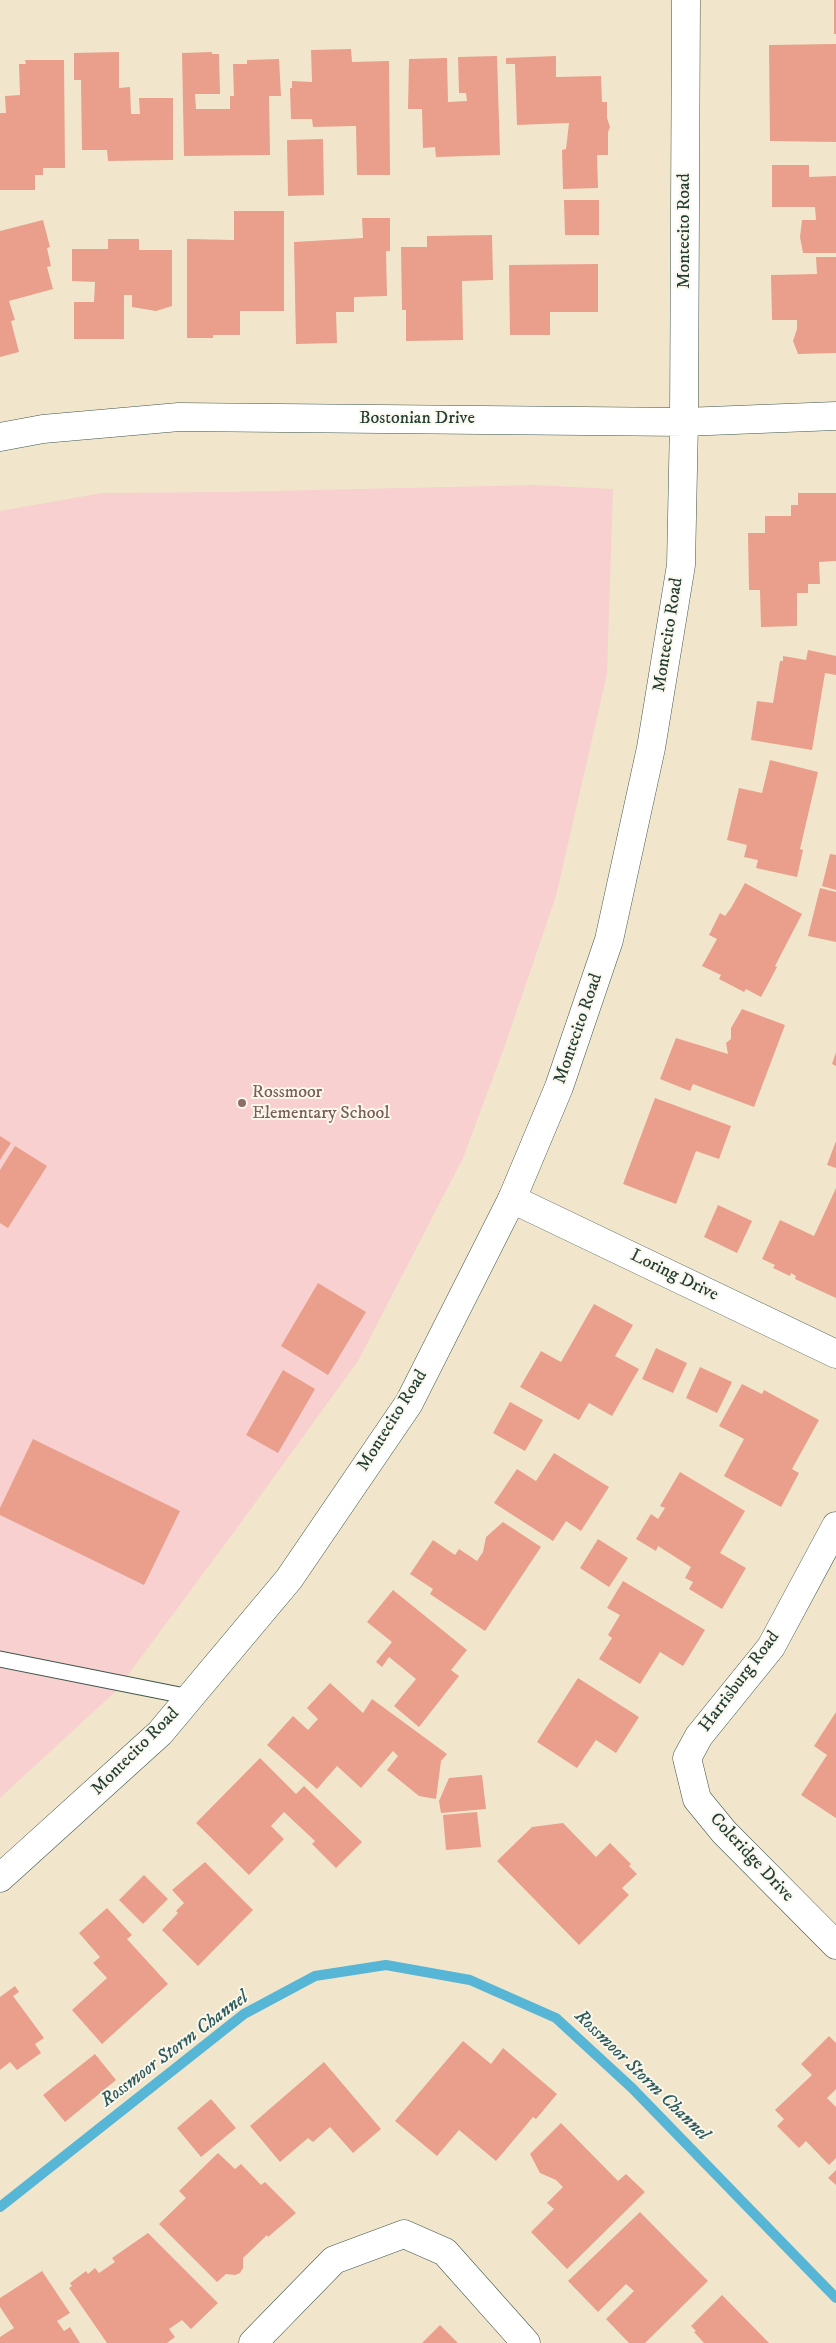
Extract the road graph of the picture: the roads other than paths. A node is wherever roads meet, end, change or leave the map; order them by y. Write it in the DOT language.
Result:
graph roads {
  1 [pos="686,0"];
  2 [pos="836,416"];
  3 [pos="684,422"];
  4 [pos="0,437"];
  5 [pos="512,1198"];
  6 [pos="836,1354"];
  7 [pos="836,1526"];
  8 [pos="0,1659"];
  9 [pos="190,1696"];
  10 [pos="687,1758"];
  11 [pos="0,1878"];
  12 [pos="836,1945"];
  13 [pos="254,2343"];
  14 [pos="526,2343"];
  1 -- 3 [label="street, Montecito Road"];
  2 -- 3 [label="street, Bostonian Drive"];
  3 -- 4 [label="street, Bostonian Drive"];
  3 -- 5 [label="street, Montecito Road"];
  5 -- 6 [label="street, Loring Drive"];
  5 -- 9 [label="street, Montecito Road"];
  7 -- 10 [label="street, Harrisburg Road"];
  8 -- 9 [label="lane"];
  9 -- 11 [label="street, Montecito Road"];
  10 -- 12 [label="street, Coleridge Drive"];
  13 -- 14 [label="street"];
}
